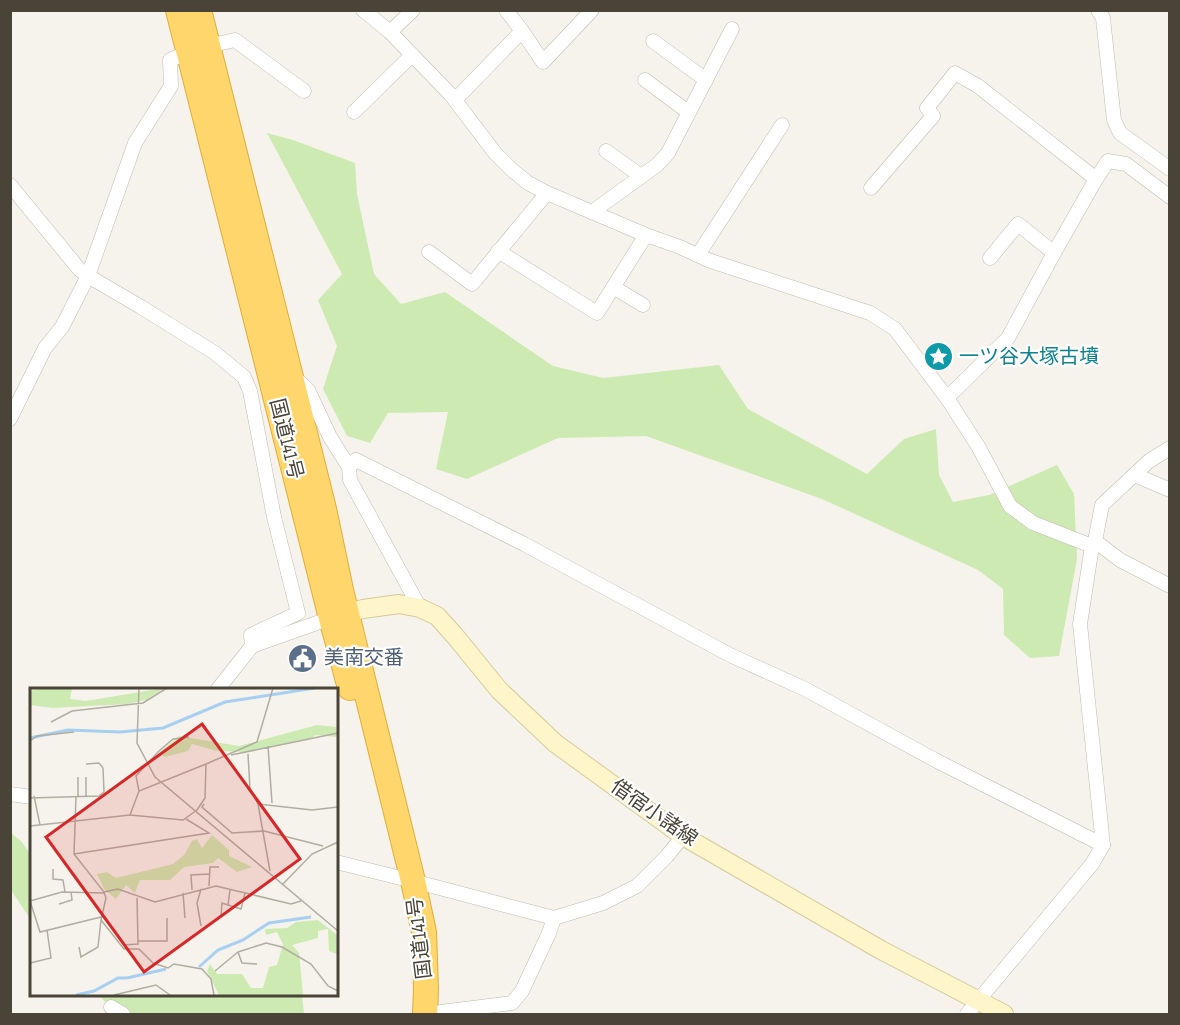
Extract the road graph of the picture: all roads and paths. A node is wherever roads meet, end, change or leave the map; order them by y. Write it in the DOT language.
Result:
graph roads {
  1 [pos="178,10"];
  2 [pos="199,10"];
  3 [pos="363,10"];
  4 [pos="413,10"];
  5 [pos="506,10"];
  6 [pos="592,10"];
  7 [pos="1098,10"];
  8 [pos="732,29"];
  9 [pos="522,31"];
  10 [pos="390,32"];
  11 [pos="653,41"];
  12 [pos="199,49"];
  13 [pos="412,55"];
  14 [pos="645,80"];
  15 [pos="706,80"];
  16 [pos="304,91"];
  17 [pos="454,100"];
  18 [pos="354,112"];
  19 [pos="688,112"];
  20 [pos="782,125"];
  21 [pos="606,151"];
  22 [pos="1170,169"];
  23 [pos="641,176"];
  24 [pos="1096,179"];
  25 [pos="10,185"];
  26 [pos="871,188"];
  27 [pos="547,193"];
  28 [pos="1170,197"];
  29 [pos="592,212"];
  30 [pos="646,235"];
  31 [pos="498,251"];
  32 [pos="429,252"];
  33 [pos="1054,253"];
  34 [pos="698,255"];
  35 [pos="990,258"];
  36 [pos="87,276"];
  37 [pos="613,287"];
  38 [pos="643,305"];
  39 [pos="290,373"];
  40 [pos="947,398"];
  41 [pos="10,419"];
  42 [pos="1170,448"];
  43 [pos="349,467"];
  44 [pos="1135,475"];
  45 [pos="1170,490"];
  46 [pos="1093,544"];
  47 [pos="1170,586"];
  48 [pos="420,609"];
  49 [pos="339,616"];
  50 [pos="252,646"];
  51 [pos="219,688"];
  52 [pos="10,794"];
  53 [pos="30,797"];
  54 [pos="683,836"];
  55 [pos="1103,845"];
  56 [pos="338,862"];
  57 [pos="411,872"];
  58 [pos="554,918"];
  59 [pos="978,1000"];
  60 [pos="425,1014"];
  61 [pos="967,1014"];
  62 [pos="1004,1014"];
  1 -- 12 [label="highway, 国道141号"];
  2 -- 12 [label="highway, 国道141号"];
  3 -- 10 [label="street"];
  4 -- 10 [label="street"];
  5 -- 9 [label="street"];
  6 -- 9 [label="street"];
  7 -- 22 [label="street"];
  8 -- 15 [label="street"];
  9 -- 17 [label="street"];
  10 -- 13 [label="street"];
  11 -- 15 [label="street"];
  12 -- 16 [label="street"];
  12 -- 36 [label="street"];
  12 -- 39 [label="highway, 国道141号"];
  12 -- 49 [label="highway, 国道141号"];
  13 -- 17 [label="street"];
  13 -- 18 [label="street"];
  14 -- 19 [label="street"];
  15 -- 19 [label="street"];
  17 -- 27 [label="street"];
  19 -- 23 [label="street"];
  20 -- 34 [label="street"];
  21 -- 23 [label="street"];
  23 -- 29 [label="street"];
  24 -- 26 [label="street"];
  24 -- 28 [label="street"];
  24 -- 33 [label="street"];
  25 -- 36 [label="street"];
  27 -- 29 [label="street"];
  27 -- 31 [label="street"];
  29 -- 30 [label="street"];
  30 -- 34 [label="street"];
  30 -- 37 [label="street"];
  31 -- 32 [label="street"];
  31 -- 37 [label="street"];
  33 -- 35 [label="street"];
  33 -- 40 [label="street"];
  34 -- 40 [label="street"];
  36 -- 41 [label="street"];
  36 -- 50 [label="street"];
  37 -- 38 [label="street"];
  39 -- 43 [label="street"];
  39 -- 49 [label="highway, 国道141号"];
  40 -- 46 [label="street"];
  42 -- 44 [label="street"];
  43 -- 48 [label="street"];
  43 -- 55 [label="street"];
  44 -- 45 [label="street"];
  44 -- 46 [label="street"];
  46 -- 47 [label="street"];
  46 -- 55 [label="street"];
  48 -- 49 [label="main road, 借宿小諸線"];
  48 -- 54 [label="main road, 借宿小諸線"];
  49 -- 50 [label="street"];
  49 -- 57 [label="highway, 国道141号"];
  50 -- 51 [label="street"];
  52 -- 53 [label="street"];
  54 -- 58 [label="street"];
  54 -- 59 [label="main road, 借宿小諸線"];
  55 -- 59 [label="street"];
  56 -- 57 [label="street"];
  57 -- 58 [label="street"];
  57 -- 60 [label="highway, 国道141号"];
  58 -- 60 [label="street"];
  59 -- 61 [label="street"];
  59 -- 62 [label="main road, 借宿小諸線"];
}
